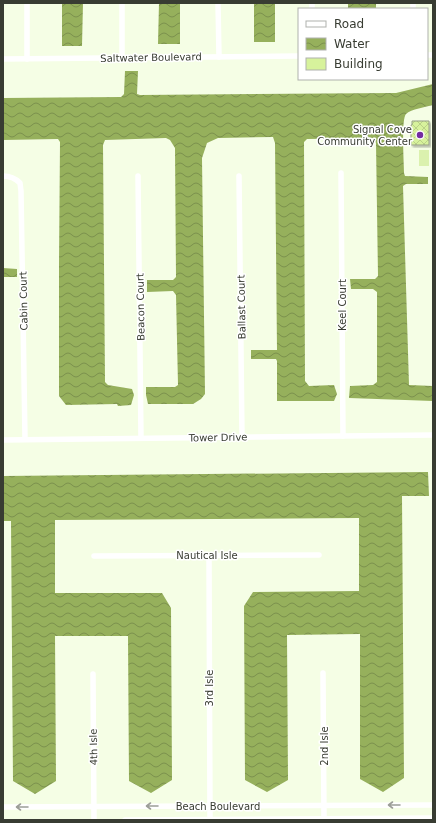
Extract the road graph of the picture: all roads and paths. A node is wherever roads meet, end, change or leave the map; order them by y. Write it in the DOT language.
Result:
graph roads {
  1 [pos="27,3"];
  2 [pos="122,3"];
  3 [pos="218,3"];
  4 [pos="298,56"];
  5 [pos="219,57"];
  6 [pos="122,58"];
  7 [pos="3,59"];
  8 [pos="27,59"];
  9 [pos="341,173"];
  10 [pos="3,176"];
  11 [pos="138,176"];
  12 [pos="239,176"];
  13 [pos="433,435"];
  14 [pos="343,436"];
  15 [pos="242,437"];
  16 [pos="141,438"];
  17 [pos="25,439"];
  18 [pos="3,440"];
  19 [pos="319,554"];
  20 [pos="209,555"];
  21 [pos="94,556"];
  22 [pos="323,673"];
  23 [pos="93,674"];
  24 [pos="324,805"];
  25 [pos="433,805"];
  26 [pos="210,806"];
  27 [pos="3,807"];
  28 [pos="94,807"];
  29 [pos="433,818"];
  30 [pos="324,819"];
  31 [pos="94,820"];
  32 [pos="125,820"];
  33 [pos="210,820"];
  1 -- 8 [label="street"];
  2 -- 6 [label="street"];
  3 -- 5 [label="street"];
  4 -- 5 [label="street, Saltwater Boulevard"];
  5 -- 6 [label="street, Saltwater Boulevard"];
  6 -- 8 [label="street, Saltwater Boulevard"];
  7 -- 8 [label="street, Saltwater Boulevard"];
  9 -- 14 [label="street, Keel Court"];
  10 -- 17 [label="street, Cabin Court"];
  11 -- 16 [label="street, Beacon Court"];
  12 -- 15 [label="street, Ballast Court"];
  13 -- 14 [label="street, Tower Drive"];
  14 -- 15 [label="street, Tower Drive"];
  15 -- 16 [label="street, Tower Drive"];
  16 -- 17 [label="street, Tower Drive"];
  17 -- 18 [label="street, Tower Drive"];
  19 -- 20 [label="street, Nautical Isle"];
  20 -- 21 [label="street, Nautical Isle"];
  20 -- 26 [label="street, 3rd Isle"];
  22 -- 24 [label="street, 2nd Isle"];
  23 -- 28 [label="street, 4th Isle"];
  25 -- 24 [label="street, Beach Boulevard, one-way"];
  24 -- 26 [label="street, Beach Boulevard"];
  24 -- 30 [label="street, 2nd Isle"];
  26 -- 28 [label="street, Beach Boulevard, one-way"];
  26 -- 33 [label="street, 3rd Isle"];
  28 -- 27 [label="street, Beach Boulevard, one-way"];
  28 -- 31 [label="street, 4th Isle"];
  29 -- 30 [label="street, Beach Boulevard"];
  30 -- 33 [label="street, Beach Boulevard"];
  32 -- 33 [label="street, Beach Boulevard"];
}
